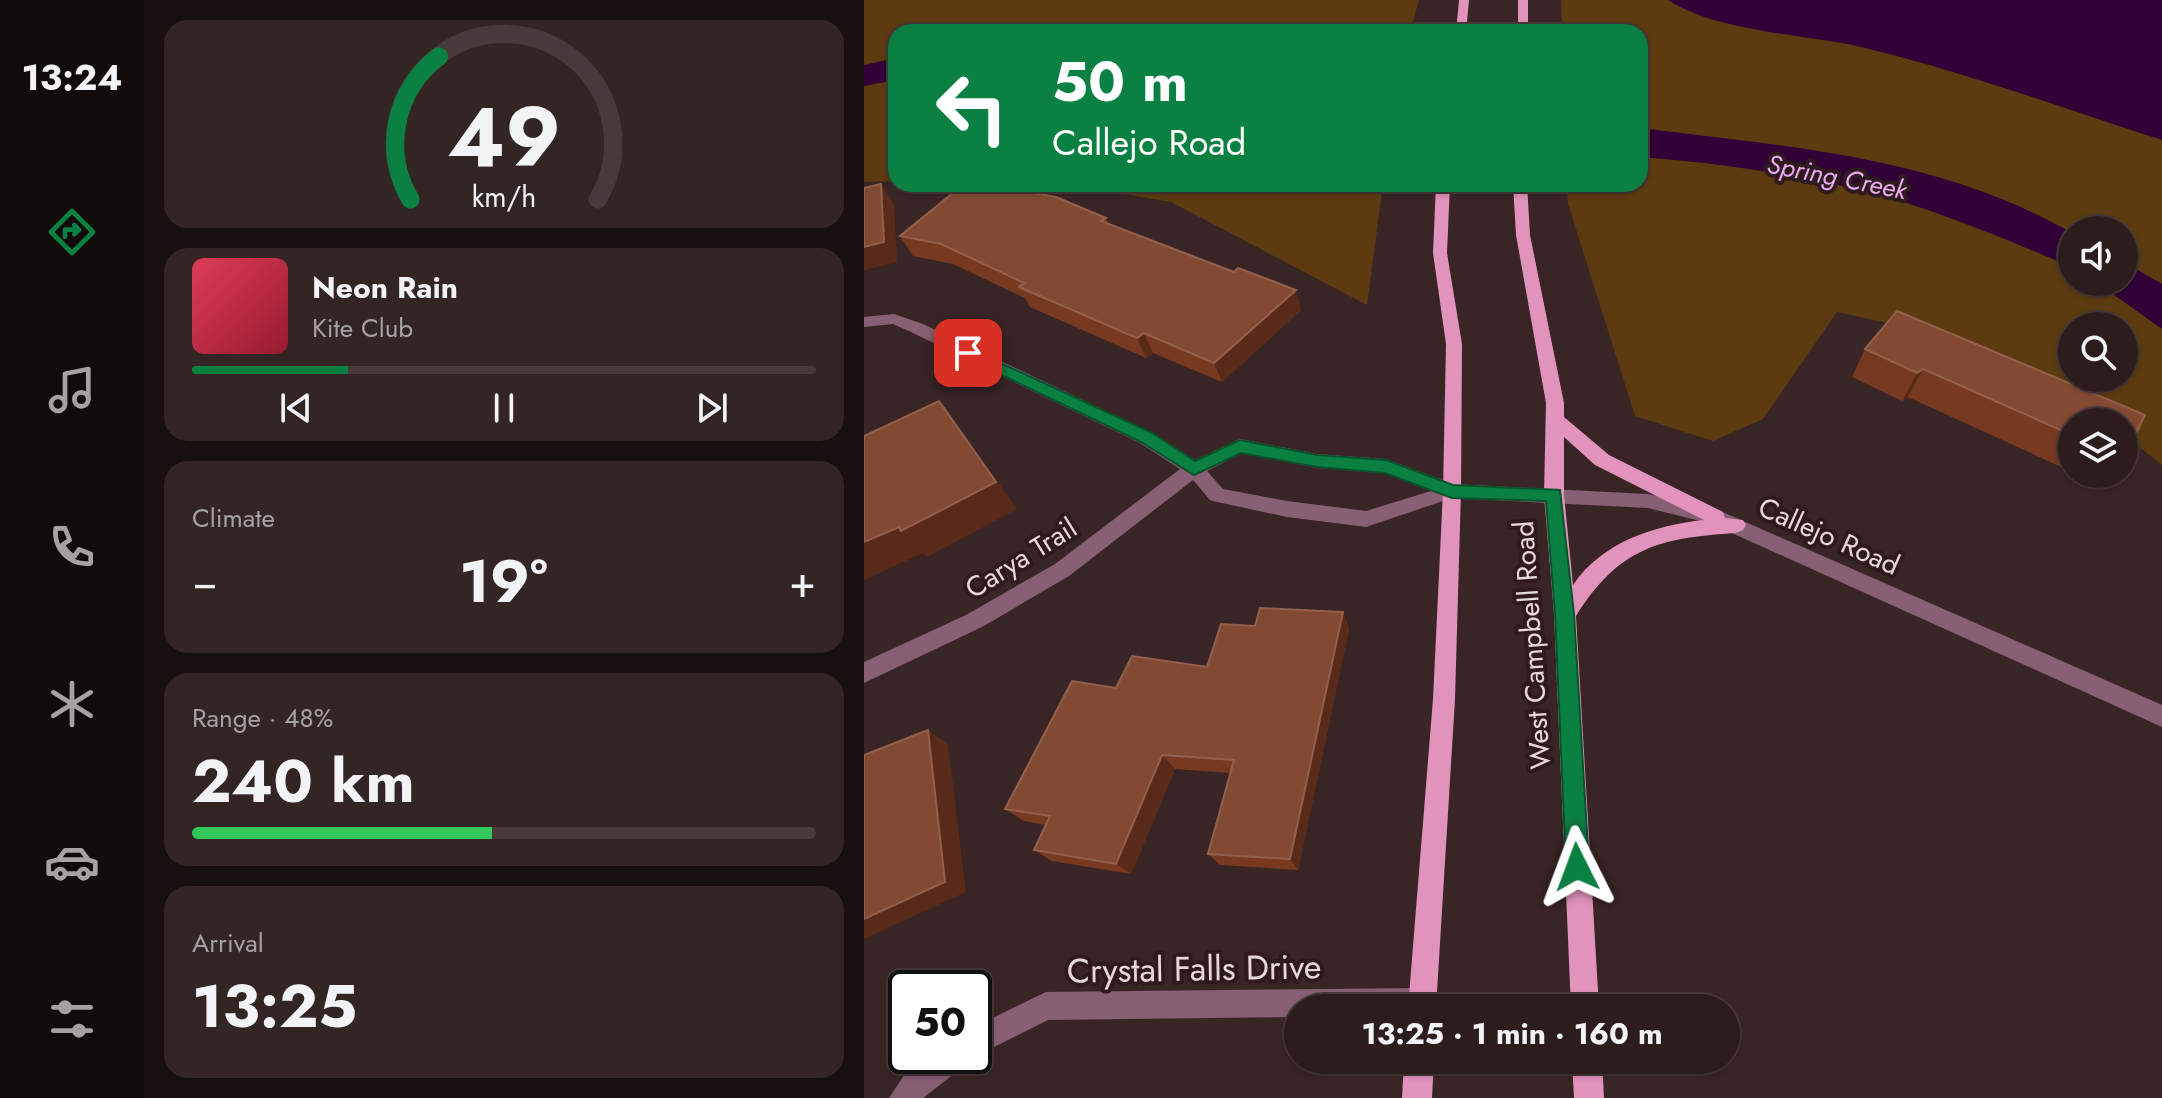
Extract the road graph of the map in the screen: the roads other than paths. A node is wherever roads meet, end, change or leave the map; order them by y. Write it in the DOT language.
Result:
graph roads {
  1 [pos="1464,0"];
  2 [pos="1523,0"];
  3 [pos="1462,24"];
  4 [pos="1523,24"];
  5 [pos="1442,192"];
  6 [pos="1520,192"];
  7 [pos="864,322"];
  8 [pos="1555,419"];
  9 [pos="1194,469"];
  10 [pos="1452,491"];
  11 [pos="1554,495"];
  12 [pos="1726,521"];
  13 [pos="1565,614"];
  14 [pos="864,673"];
  15 [pos="2162,716"];
  16 [pos="1424,994"];
  17 [pos="1584,994"];
  18 [pos="1284,1005"];
  19 [pos="992,1033"];
  20 [pos="929,1074"];
  21 [pos="1418,1074"];
  22 [pos="1588,1074"];
  23 [pos="904,1098"];
  24 [pos="1417,1098"];
  25 [pos="1589,1098"];
  1 -- 3 [label="main road"];
  2 -- 4 [label="main road"];
  5 -- 10 [label="main road"];
  6 -- 8 [label="main road, West Campbell Road"];
  7 -- 9 [label="street, Callejo Road"];
  8 -- 11 [label="main road, West Campbell Road"];
  8 -- 12 [label="main road"];
  9 -- 10 [label="street, Callejo Road"];
  9 -- 10 [label="street, Callejo Road"];
  9 -- 14 [label="street, Carya Trail"];
  10 -- 11 [label="street, Callejo Road"];
  10 -- 16 [label="main road"];
  11 -- 12 [label="street, Callejo Road"];
  11 -- 13 [label="main road, West Campbell Road"];
  12 -- 13 [label="main road"];
  12 -- 15 [label="street, Callejo Road"];
  13 -- 17 [label="main road, West Campbell Road"];
  18 -- 19 [label="street, Crystal Falls Drive"];
  20 -- 23 [label="street"];
  21 -- 24 [label="main road"];
  22 -- 25 [label="main road"];
}
